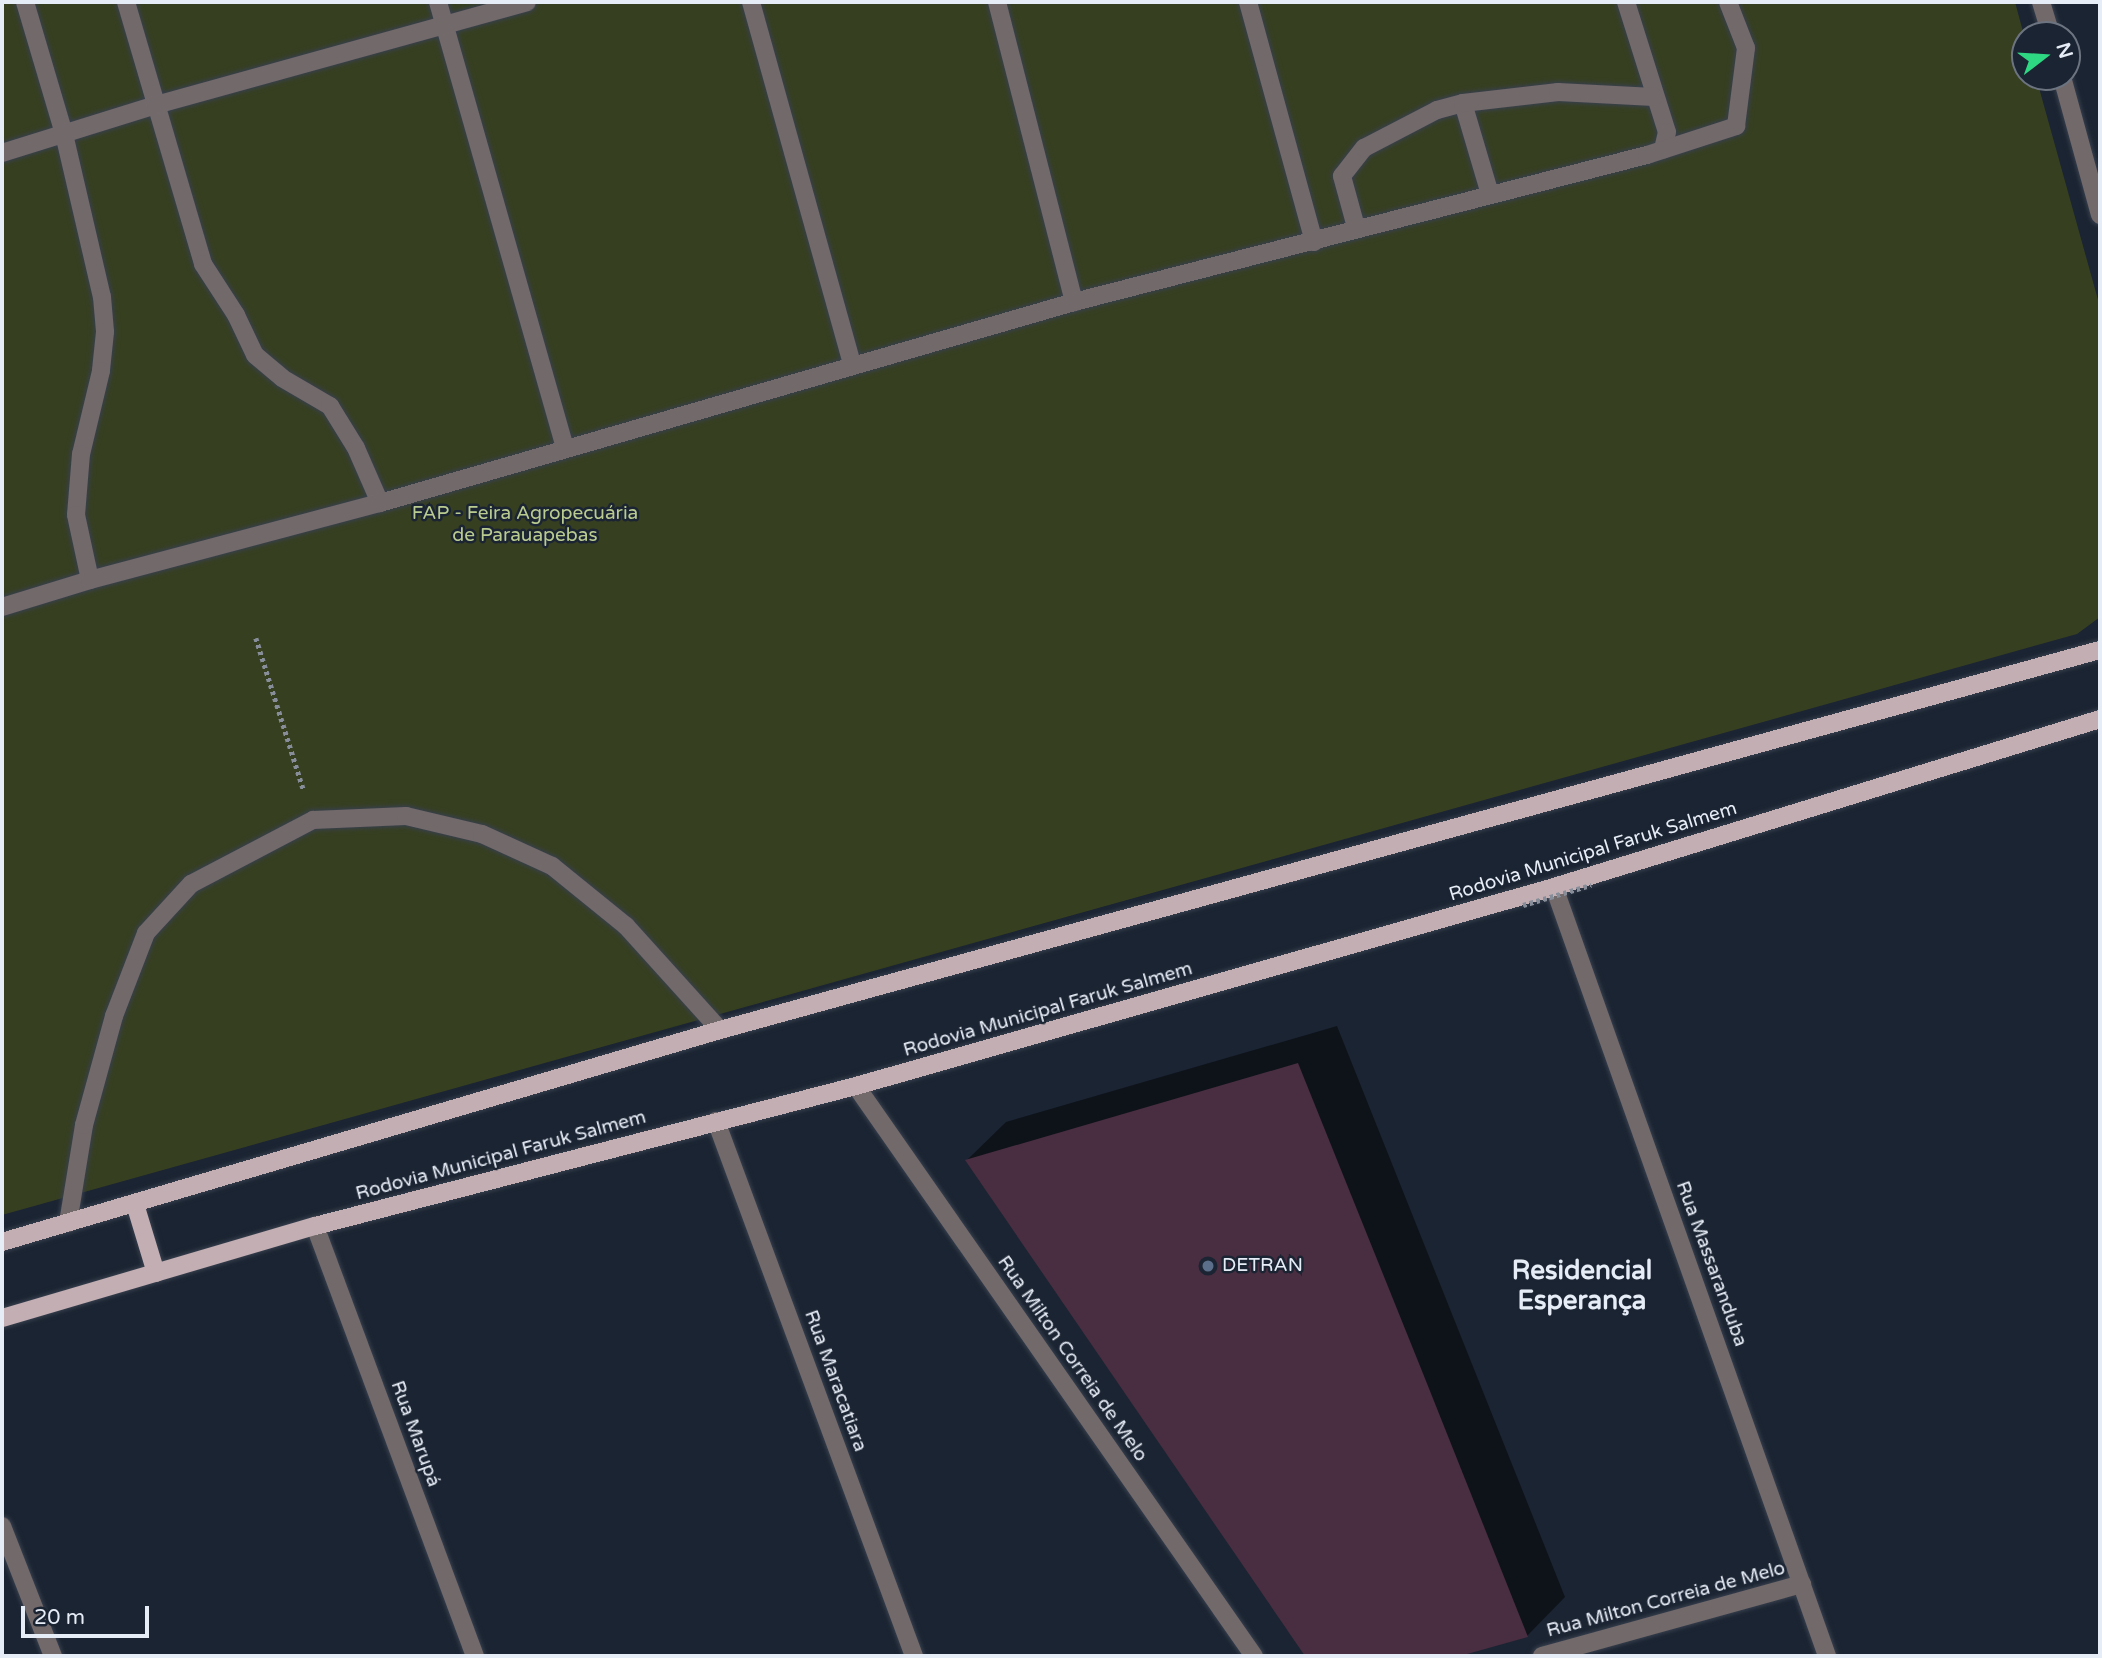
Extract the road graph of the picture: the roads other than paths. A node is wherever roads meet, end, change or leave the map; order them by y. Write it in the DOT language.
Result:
graph roads {
  1 [pos="25,2"];
  2 [pos="126,2"];
  3 [pos="438,2"];
  4 [pos="527,2"];
  5 [pos="751,2"];
  6 [pos="997,2"];
  7 [pos="1248,2"];
  8 [pos="1626,2"];
  9 [pos="1728,2"];
  10 [pos="2041,2"];
  11 [pos="2046,21"];
  12 [pos="444,26"];
  13 [pos="2066,91"];
  14 [pos="1654,96"];
  15 [pos="1464,103"];
  16 [pos="156,105"];
  17 [pos="64,134"];
  18 [pos="1663,150"];
  19 [pos="2,153"];
  20 [pos="1490,194"];
  21 [pos="2100,215"];
  22 [pos="1356,227"];
  23 [pos="1314,242"];
  24 [pos="1074,302"];
  25 [pos="852,364"];
  26 [pos="565,448"];
  27 [pos="380,503"];
  28 [pos="90,580"];
  29 [pos="2,607"];
  30 [pos="2100,650"];
  31 [pos="2100,719"];
  32 [pos="1554,887"];
  33 [pos="720,1030"];
  34 [pos="856,1087"];
  35 [pos="716,1121"];
  36 [pos="135,1203"];
  37 [pos="68,1223"];
  38 [pos="315,1226"];
  39 [pos="2,1242"];
  40 [pos="156,1273"];
  41 [pos="2,1318"];
  42 [pos="2,1526"];
  43 [pos="1802,1584"];
  44 [pos="53,1656"];
  45 [pos="475,1656"];
  46 [pos="914,1656"];
  47 [pos="1254,1656"];
  48 [pos="1542,1656"];
  49 [pos="1827,1656"];
  1 -- 17 [label="street"];
  2 -- 16 [label="street"];
  3 -- 12 [label="street"];
  4 -- 12 [label="street"];
  5 -- 25 [label="street"];
  6 -- 24 [label="street"];
  7 -- 23 [label="street"];
  8 -- 14 [label="street"];
  9 -- 18 [label="street"];
  10 -- 11 [label="street"];
  12 -- 16 [label="street"];
  12 -- 26 [label="street"];
  13 -- 21 [label="street"];
  14 -- 15 [label="street"];
  14 -- 18 [label="street"];
  15 -- 20 [label="street"];
  15 -- 22 [label="street"];
  16 -- 17 [label="street"];
  16 -- 27 [label="street"];
  17 -- 19 [label="street"];
  17 -- 28 [label="street"];
  18 -- 20 [label="street"];
  20 -- 22 [label="street"];
  22 -- 23 [label="street"];
  23 -- 24 [label="street"];
  24 -- 25 [label="street"];
  25 -- 26 [label="street"];
  26 -- 27 [label="street"];
  27 -- 28 [label="street"];
  28 -- 29 [label="street"];
  30 -- 33 [label="main road"];
  31 -- 32 [label="main road, Rodovia Municipal Faruk Salmem"];
  32 -- 34 [label="main road, Rodovia Municipal Faruk Salmem"];
  32 -- 43 [label="street, Rua Massaranduba"];
  33 -- 36 [label="main road"];
  33 -- 37 [label="street"];
  34 -- 35 [label="main road, Rodovia Municipal Faruk Salmem"];
  34 -- 47 [label="street, Rua Milton Correia de Melo"];
  35 -- 38 [label="main road, Rodovia Municipal Faruk Salmem"];
  35 -- 46 [label="street, Rua Maracatiara"];
  36 -- 37 [label="main road"];
  36 -- 40 [label="main road"];
  37 -- 39 [label="main road"];
  38 -- 40 [label="main road, Rodovia Municipal Faruk Salmem"];
  38 -- 45 [label="street, Rua Marupá"];
  40 -- 41 [label="main road, Rodovia Municipal Faruk Salmem"];
  42 -- 44 [label="street"];
  43 -- 48 [label="street, Rua Milton Correia de Melo"];
  43 -- 49 [label="street, Rua Massaranduba"];
}
